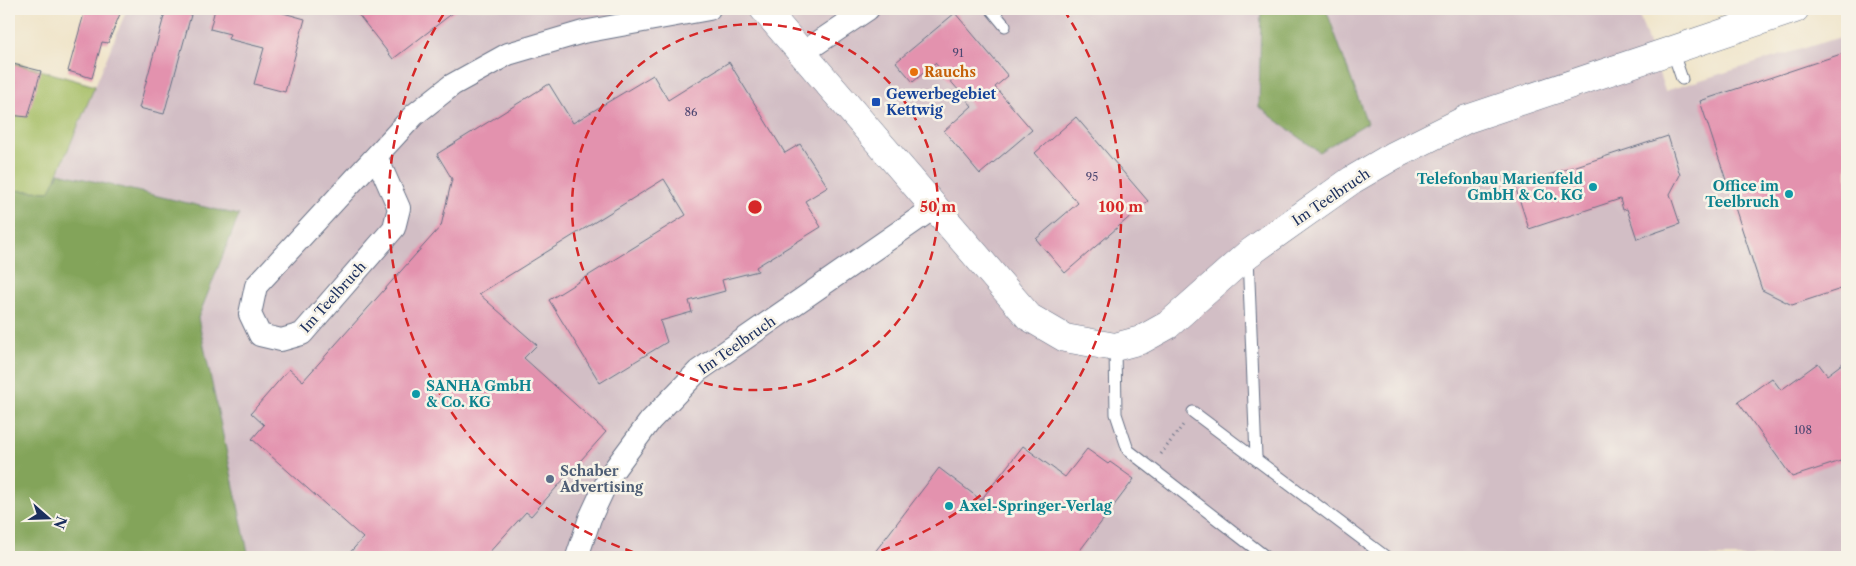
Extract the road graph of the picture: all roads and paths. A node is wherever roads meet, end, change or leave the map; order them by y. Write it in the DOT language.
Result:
graph roads {
  1 [pos="709,9"];
  2 [pos="764,9"];
  3 [pos="868,9"];
  4 [pos="992,9"];
  5 [pos="1795,9"];
  6 [pos="1005,26"];
  7 [pos="1672,50"];
  8 [pos="801,54"];
  9 [pos="1682,79"];
  10 [pos="376,156"];
  11 [pos="935,207"];
  12 [pos="1248,254"];
  13 [pos="1115,346"];
  14 [pos="1194,412"];
  15 [pos="1256,457"];
  16 [pos="1150,469"];
  17 [pos="577,557"];
  18 [pos="1266,557"];
  19 [pos="1386,557"];
  1 -- 10 [label="street, Im Teelbruch"];
  2 -- 8 [label="street, Im Teelbruch"];
  3 -- 8 [label="street"];
  4 -- 6 [label="lane"];
  5 -- 7 [label="street, Im Teelbruch"];
  7 -- 9 [label="lane"];
  7 -- 12 [label="street, Im Teelbruch"];
  8 -- 11 [label="street, Im Teelbruch"];
  10 -- 10 [label="street, Im Teelbruch"];
  11 -- 13 [label="street, Im Teelbruch"];
  11 -- 17 [label="street, Im Teelbruch"];
  12 -- 13 [label="street, Im Teelbruch"];
  12 -- 15 [label="lane"];
  13 -- 16 [label="lane"];
  14 -- 15 [label="lane"];
  14 -- 16 [label="path"];
  15 -- 19 [label="lane"];
  16 -- 18 [label="lane"];
}
